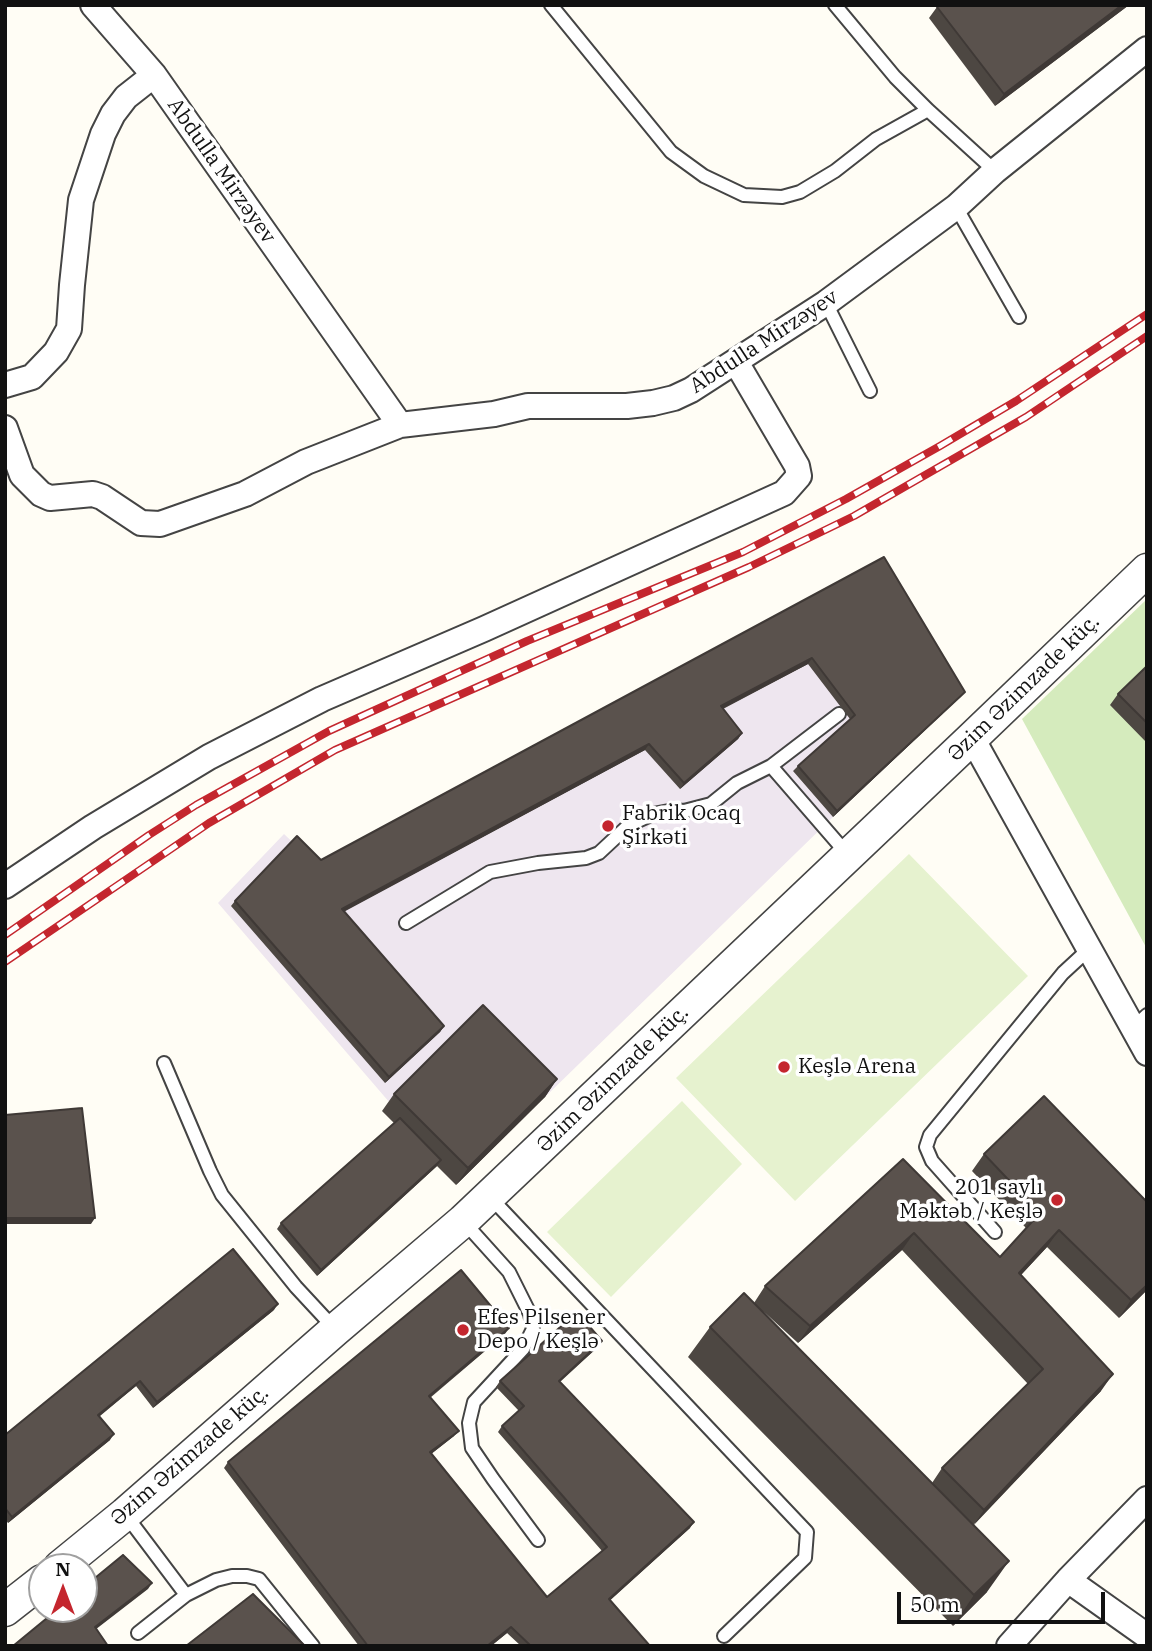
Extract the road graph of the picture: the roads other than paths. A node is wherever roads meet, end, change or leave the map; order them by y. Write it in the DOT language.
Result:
graph roads {
  1 [pos="93,5"];
  2 [pos="551,5"];
  3 [pos="835,5"];
  4 [pos="1147,49"];
  5 [pos="153,75"];
  6 [pos="928,110"];
  7 [pos="995,171"];
  8 [pos="956,207"];
  9 [pos="826,303"];
  10 [pos="1019,317"];
  11 [pos="736,362"];
  12 [pos="5,385"];
  13 [pos="870,391"];
  14 [pos="400,425"];
  15 [pos="5,428"];
  16 [pos="1147,570"];
  17 [pos="839,714"];
  18 [pos="972,738"];
  19 [pos="771,766"];
  20 [pos="849,856"];
  21 [pos="5,886"];
  22 [pos="406,923"];
  23 [pos="1089,948"];
  24 [pos="1140,1021"];
  25 [pos="1147,1053"];
  26 [pos="164,1063"];
  27 [pos="490,1196"];
  28 [pos="463,1221"];
  29 [pos="995,1232"];
  30 [pos="335,1330"];
  31 [pos="1147,1499"];
  32 [pos="125,1514"];
  33 [pos="538,1540"];
  34 [pos="77,1553"];
  35 [pos="1068,1580"];
  36 [pos="28,1590"];
  37 [pos="186,1595"];
  38 [pos="10,1602"];
  39 [pos="138,1633"];
  40 [pos="724,1636"];
  41 [pos="1147,1636"];
  42 [pos="313,1646"];
  43 [pos="1009,1646"];
  1 -- 5 [label="street, Abdulla Mirzəyev"];
  2 -- 6 [label="lane"];
  3 -- 6 [label="lane"];
  4 -- 7 [label="street, Abdulla Mirzəyev"];
  5 -- 12 [label="street"];
  5 -- 14 [label="street, Abdulla Mirzəyev"];
  6 -- 7 [label="lane"];
  7 -- 8 [label="street, Abdulla Mirzəyev"];
  8 -- 9 [label="street, Abdulla Mirzəyev"];
  8 -- 10 [label="lane"];
  9 -- 11 [label="street, Abdulla Mirzəyev"];
  9 -- 13 [label="lane"];
  11 -- 14 [label="street, Abdulla Mirzəyev"];
  11 -- 21 [label="street"];
  14 -- 15 [label="street"];
  16 -- 18 [label="street, Əzim Əzimzade küç."];
  17 -- 19 [label="lane"];
  18 -- 20 [label="street, Əzim Əzimzade küç."];
  18 -- 23 [label="street"];
  19 -- 20 [label="lane"];
  19 -- 22 [label="lane"];
  20 -- 27 [label="street, Əzim Əzimzade küç."];
  23 -- 24 [label="street"];
  23 -- 29 [label="lane"];
  24 -- 25 [label="street"];
  26 -- 30 [label="lane"];
  27 -- 28 [label="street, Əzim Əzimzade küç."];
  27 -- 40 [label="lane"];
  28 -- 30 [label="street, Əzim Əzimzade küç."];
  28 -- 33 [label="lane"];
  30 -- 32 [label="street, Əzim Əzimzade küç."];
  31 -- 35 [label="street"];
  32 -- 34 [label="street, Əzim Əzimzade küç."];
  32 -- 37 [label="lane"];
  35 -- 41 [label="street"];
  35 -- 43 [label="street"];
  36 -- 38 [label="street"];
  37 -- 39 [label="lane"];
  37 -- 42 [label="lane"];
}
